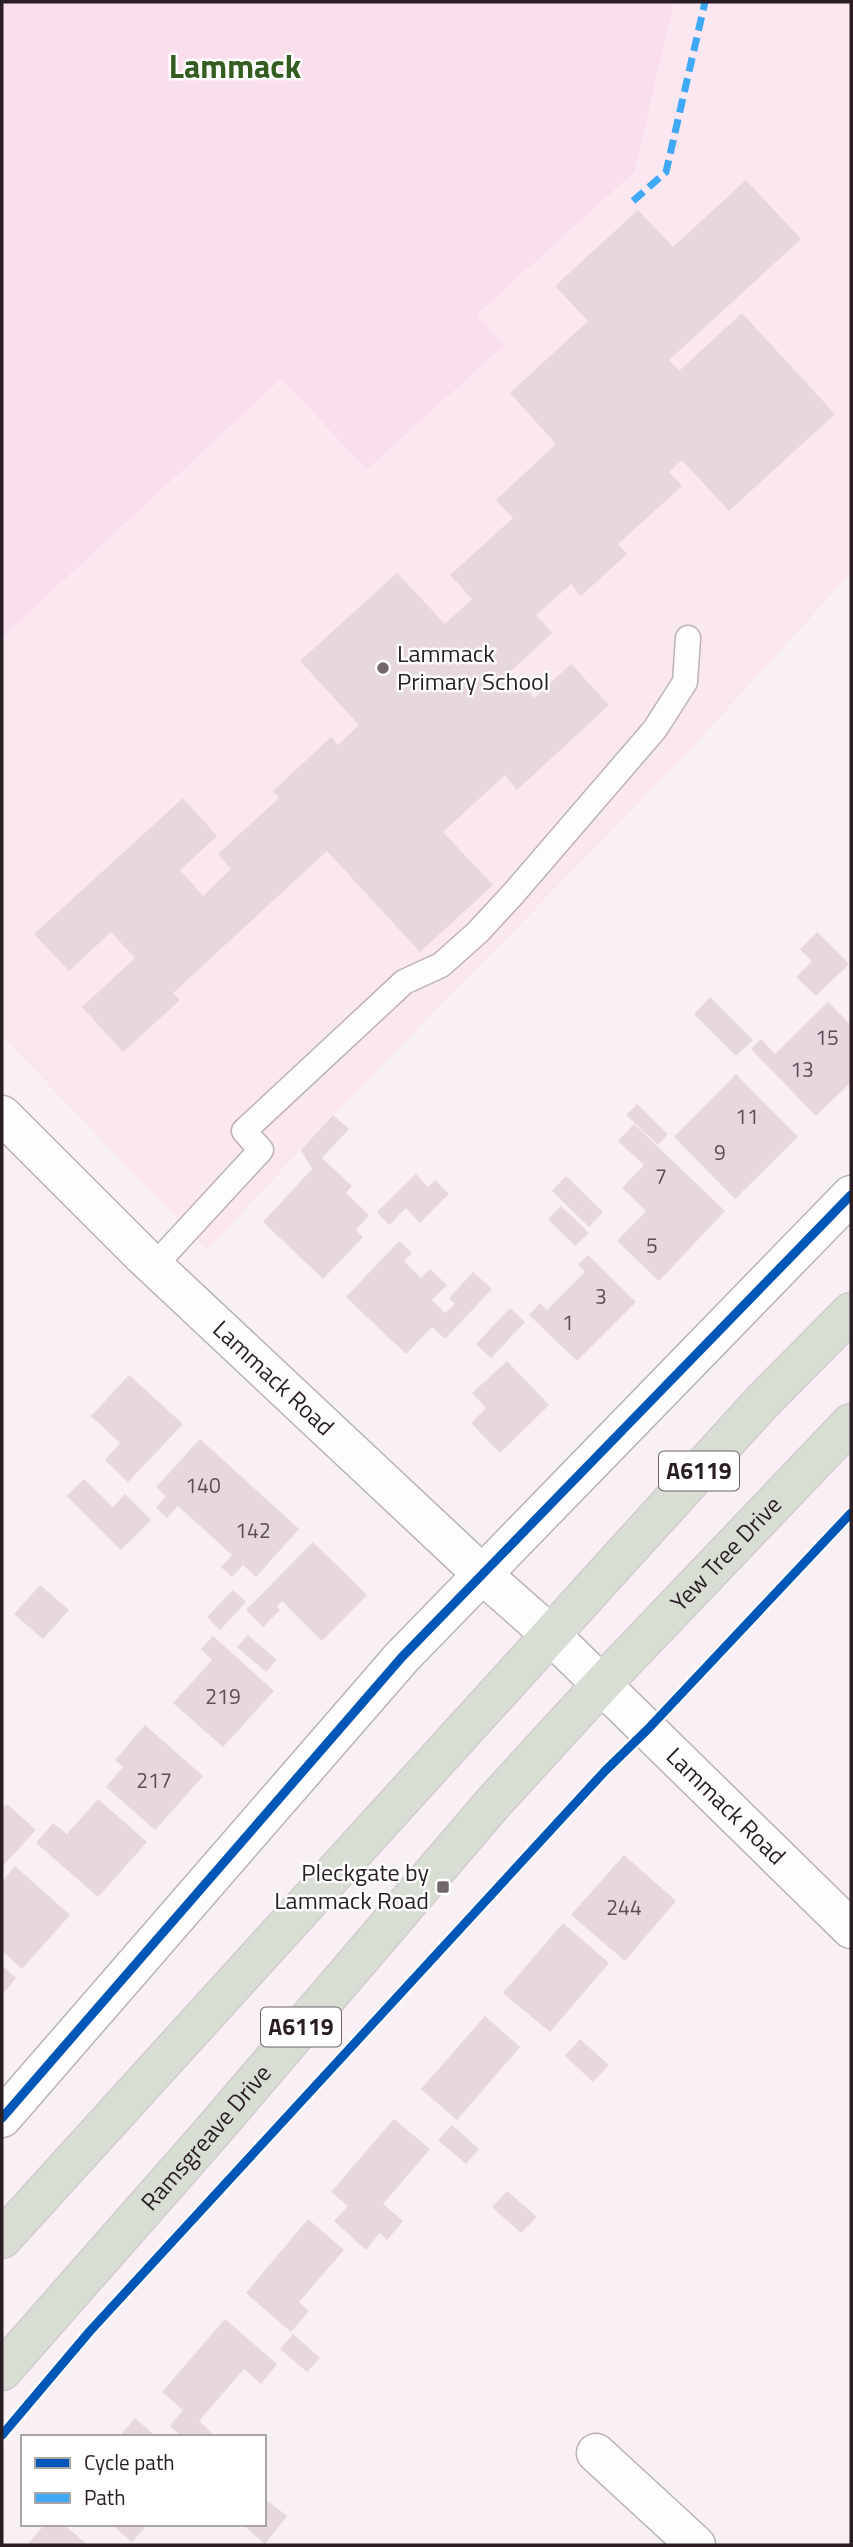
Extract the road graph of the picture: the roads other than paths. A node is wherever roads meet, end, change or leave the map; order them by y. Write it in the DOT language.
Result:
graph roads {
  1 [pos="688,638"];
  2 [pos="2,1115"];
  3 [pos="851,1195"];
  4 [pos="154,1266"];
  5 [pos="851,1312"];
  6 [pos="851,1423"];
  7 [pos="482,1574"];
  8 [pos="551,1635"];
  9 [pos="601,1684"];
  10 [pos="851,1928"];
  11 [pos="2,2118"];
  12 [pos="2,2239"];
  13 [pos="2,2371"];
  14 [pos="596,2453"];
  15 [pos="696,2545"];
  1 -- 4 [label="lane"];
  2 -- 4 [label="street, Lammack Road"];
  3 -- 7 [label="street"];
  4 -- 7 [label="street, Lammack Road"];
  5 -- 8 [label="highway, A6119"];
  6 -- 9 [label="highway, Yew Tree Drive / A6119"];
  7 -- 8 [label="street, Lammack Road"];
  7 -- 11 [label="street"];
  8 -- 9 [label="street, Lammack Road"];
  8 -- 12 [label="highway, A6119"];
  9 -- 10 [label="street, Lammack Road"];
  9 -- 13 [label="highway, Ramsgreave Drive / A6119"];
  14 -- 15 [label="street"];
}
